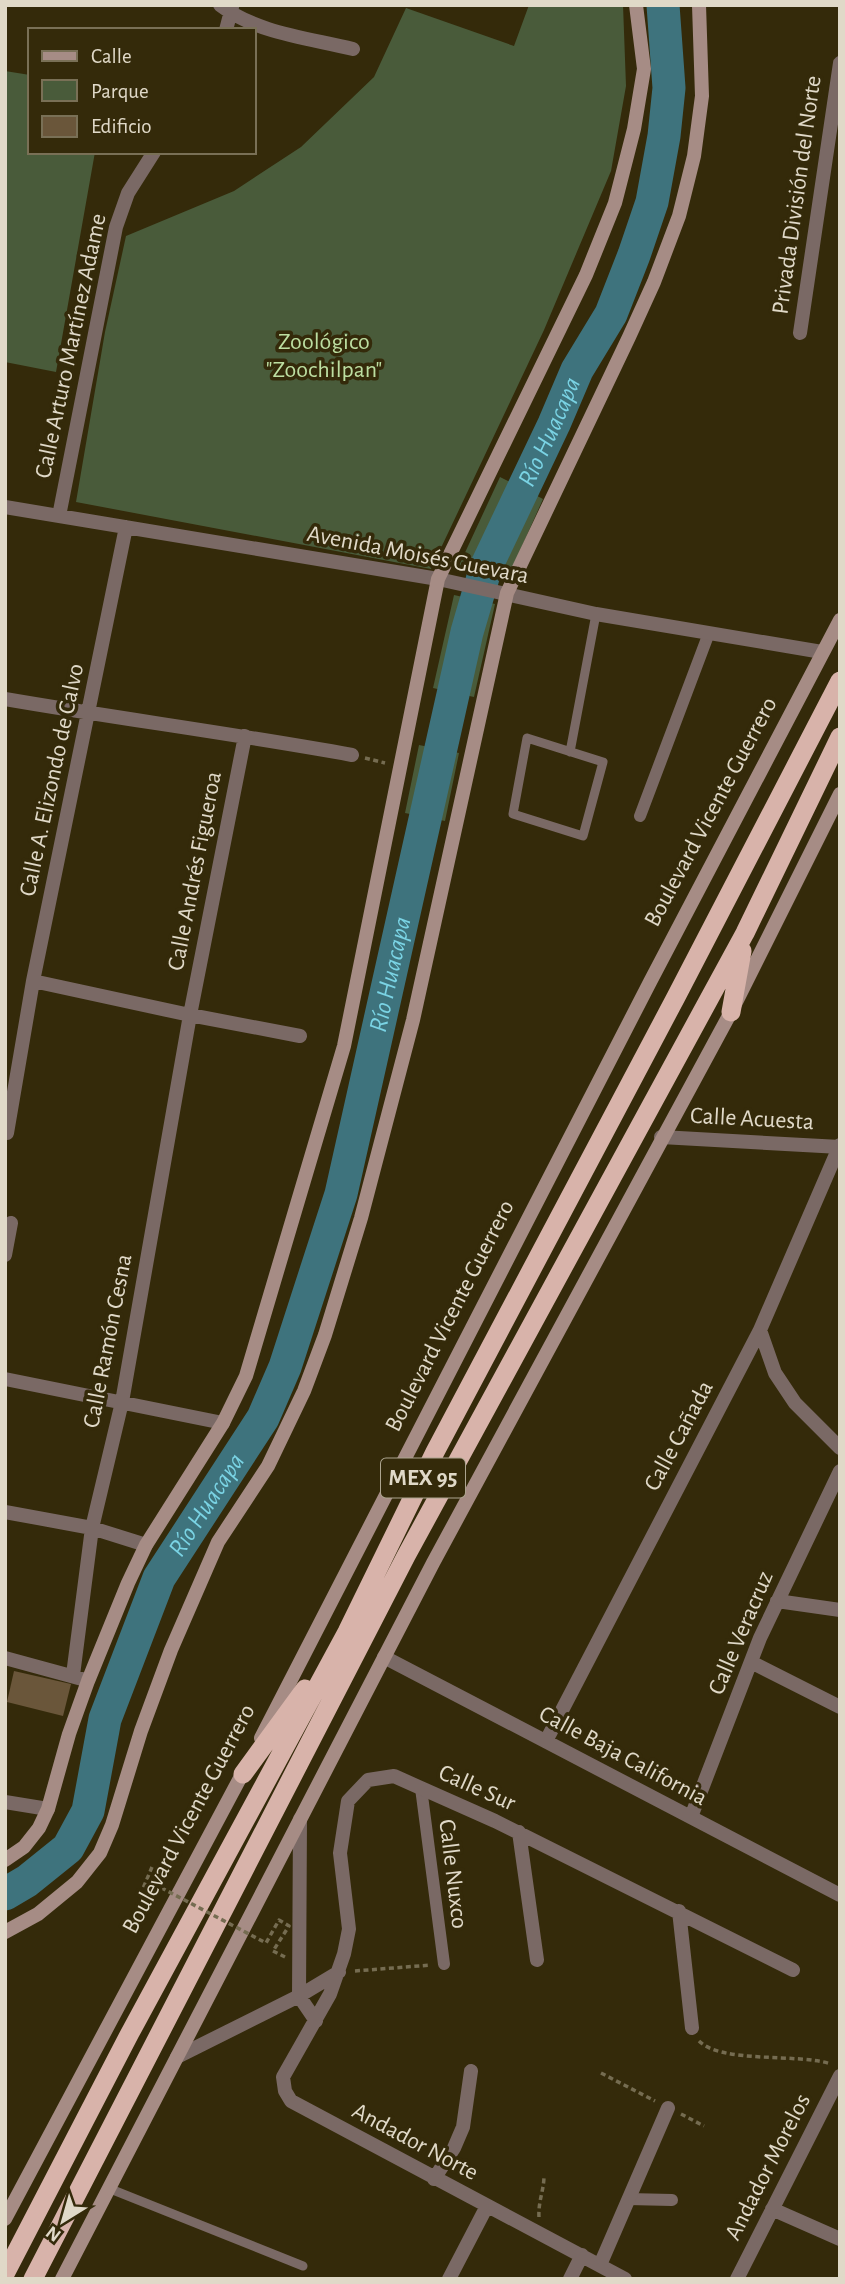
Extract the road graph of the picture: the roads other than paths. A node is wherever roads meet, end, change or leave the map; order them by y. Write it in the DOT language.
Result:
graph roads {
  1 [pos="636,5"];
  2 [pos="699,5"];
  3 [pos="228,8"];
  4 [pos="226,28"];
  5 [pos="353,48"];
  6 [pos="840,62"];
  7 [pos="834,128"];
  8 [pos="153,154"];
  9 [pos="800,333"];
  10 [pos="5,507"];
  11 [pos="59,516"];
  12 [pos="127,527"];
  13 [pos="439,579"];
  14 [pos="506,593"];
  15 [pos="596,614"];
  16 [pos="840,620"];
  17 [pos="709,633"];
  18 [pos="822,652"];
  19 [pos="840,681"];
  20 [pos="5,699"];
  21 [pos="89,713"];
  22 [pos="245,736"];
  23 [pos="840,737"];
  24 [pos="570,752"];
  25 [pos="352,755"];
  26 [pos="840,794"];
  27 [pos="640,816"];
  28 [pos="745,933"];
  29 [pos="33,981"];
  30 [pos="731,1012"];
  31 [pos="190,1015"];
  32 [pos="300,1036"];
  33 [pos="7,1133"];
  34 [pos="661,1137"];
  35 [pos="840,1146"];
  36 [pos="11,1223"];
  37 [pos="5,1255"];
  38 [pos="760,1330"];
  39 [pos="5,1379"];
  40 [pos="122,1402"];
  41 [pos="223,1423"];
  42 [pos="840,1448"];
  43 [pos="840,1471"];
  44 [pos="5,1512"];
  45 [pos="92,1528"];
  46 [pos="146,1545"];
  47 [pos="777,1601"];
  48 [pos="840,1610"];
  49 [pos="347,1632"];
  50 [pos="384,1657"];
  51 [pos="5,1658"];
  52 [pos="751,1662"];
  53 [pos="73,1675"];
  54 [pos="88,1681"];
  55 [pos="840,1707"];
  56 [pos="546,1741"];
  57 [pos="243,1774"];
  58 [pos="421,1788"];
  59 [pos="5,1802"];
  60 [pos="48,1809"];
  61 [pos="691,1817"];
  62 [pos="300,1819"];
  63 [pos="519,1832"];
  64 [pos="5,1860"];
  65 [pos="840,1895"];
  66 [pos="679,1911"];
  67 [pos="5,1932"];
  68 [pos="537,1960"];
  69 [pos="444,1964"];
  70 [pos="793,1970"];
  71 [pos="339,1972"];
  72 [pos="299,1996"];
  73 [pos="316,2021"];
  74 [pos="692,2028"];
  75 [pos="177,2057"];
  76 [pos="471,2071"];
  77 [pos="838,2084"];
  78 [pos="668,2108"];
  79 [pos="434,2179"];
  80 [pos="108,2188"];
  81 [pos="628,2199"];
  82 [pos="672,2200"];
  83 [pos="486,2206"];
  84 [pos="772,2209"];
  85 [pos="5,2217"];
  86 [pos="840,2239"];
  87 [pos="582,2255"];
  88 [pos="600,2265"];
  89 [pos="303,2266"];
  90 [pos="5,2274"];
  91 [pos="33,2279"];
  92 [pos="62,2279"];
  93 [pos="449,2279"];
  94 [pos="570,2279"];
  95 [pos="625,2279"];
  96 [pos="737,2279"];
  1 -- 13 [label="main road"];
  2 -- 14 [label="main road"];
  3 -- 4 [label="street"];
  3 -- 5 [label="street"];
  6 -- 7 [label="street, Privada División del Norte"];
  7 -- 9 [label="street, Privada División del Norte"];
  8 -- 11 [label="street, Calle Arturo Martínez Adame"];
  10 -- 11 [label="street, Avenida Moisés Guevara"];
  11 -- 12 [label="street, Avenida Moisés Guevara"];
  12 -- 13 [label="street, Avenida Moisés Guevara"];
  12 -- 21 [label="street, Calle A. Elizondo de Calvo"];
  13 -- 14 [label="street, Avenida Moisés Guevara"];
  13 -- 41 [label="main road"];
  14 -- 15 [label="street, Avenida Moisés Guevara"];
  14 -- 67 [label="main road"];
  15 -- 17 [label="street, Avenida Moisés Guevara"];
  15 -- 24 [label="lane"];
  16 -- 18 [label="main road, Boulevard Vicente Guerrero"];
  17 -- 18 [label="street, Avenida Moisés Guevara"];
  17 -- 27 [label="street"];
  18 -- 57 [label="main road, Boulevard Vicente Guerrero"];
  19 -- 49 [label="highway, Boulevard Vicente Guerrero / MEX 95"];
  20 -- 21 [label="street"];
  21 -- 22 [label="street"];
  21 -- 29 [label="street, Calle A. Elizondo de Calvo"];
  22 -- 25 [label="street"];
  22 -- 31 [label="street, Calle Andrés Figueroa"];
  23 -- 28 [label="highway, MEX 95"];
  24 -- 24 [label="lane"];
  26 -- 30 [label="main road"];
  28 -- 30 [label="highway"];
  28 -- 91 [label="highway, MEX 95"];
  29 -- 31 [label="street"];
  29 -- 33 [label="street, Calle A. Elizondo de Calvo"];
  30 -- 34 [label="main road"];
  31 -- 32 [label="street"];
  31 -- 40 [label="street, Calle Ramón Cesna"];
  34 -- 35 [label="street, Calle Acuesta"];
  34 -- 50 [label="main road"];
  35 -- 38 [label="street, Calle Cañada"];
  36 -- 37 [label="street"];
  38 -- 42 [label="street"];
  38 -- 56 [label="street, Calle Cañada"];
  39 -- 40 [label="street"];
  40 -- 41 [label="street"];
  40 -- 45 [label="street, Calle Ramón Cesna"];
  41 -- 46 [label="main road"];
  43 -- 47 [label="street, Calle Veracruz"];
  44 -- 45 [label="street"];
  45 -- 46 [label="street"];
  45 -- 53 [label="street, Calle Ramón Cesna"];
  46 -- 54 [label="main road"];
  47 -- 48 [label="street"];
  47 -- 52 [label="street, Calle Veracruz"];
  49 -- 57 [label="highway"];
  49 -- 90 [label="highway, Boulevard Vicente Guerrero / MEX 95"];
  50 -- 56 [label="street, Calle Baja California"];
  50 -- 62 [label="main road"];
  51 -- 53 [label="street"];
  52 -- 55 [label="street"];
  52 -- 61 [label="street, Calle Veracruz"];
  53 -- 54 [label="street"];
  54 -- 60 [label="main road"];
  56 -- 61 [label="street, Calle Baja California"];
  57 -- 85 [label="main road, Boulevard Vicente Guerrero"];
  58 -- 63 [label="street, Calle Sur"];
  58 -- 69 [label="street, Calle Nuxco"];
  58 -- 71 [label="street, Calle Sur"];
  59 -- 60 [label="street"];
  60 -- 64 [label="main road"];
  61 -- 65 [label="street, Calle Baja California"];
  62 -- 72 [label="street"];
  62 -- 75 [label="main road"];
  63 -- 66 [label="street, Calle Sur"];
  63 -- 68 [label="street"];
  66 -- 70 [label="street, Calle Sur"];
  66 -- 74 [label="street"];
  71 -- 72 [label="street"];
  71 -- 73 [label="street, Calle Sur"];
  72 -- 73 [label="street"];
  72 -- 75 [label="street"];
  73 -- 79 [label="street, Andador Norte"];
  75 -- 80 [label="main road"];
  76 -- 79 [label="street"];
  77 -- 84 [label="street, Andador Morelos"];
  78 -- 81 [label="street"];
  79 -- 83 [label="street, Andador Norte"];
  80 -- 89 [label="lane"];
  80 -- 92 [label="main road"];
  81 -- 82 [label="street"];
  81 -- 88 [label="street"];
  83 -- 87 [label="street, Andador Norte"];
  83 -- 93 [label="street"];
  84 -- 86 [label="street"];
  84 -- 96 [label="street, Andador Morelos"];
  87 -- 88 [label="street, Andador Norte"];
  87 -- 94 [label="street"];
  88 -- 95 [label="street, Andador Norte"];
}
